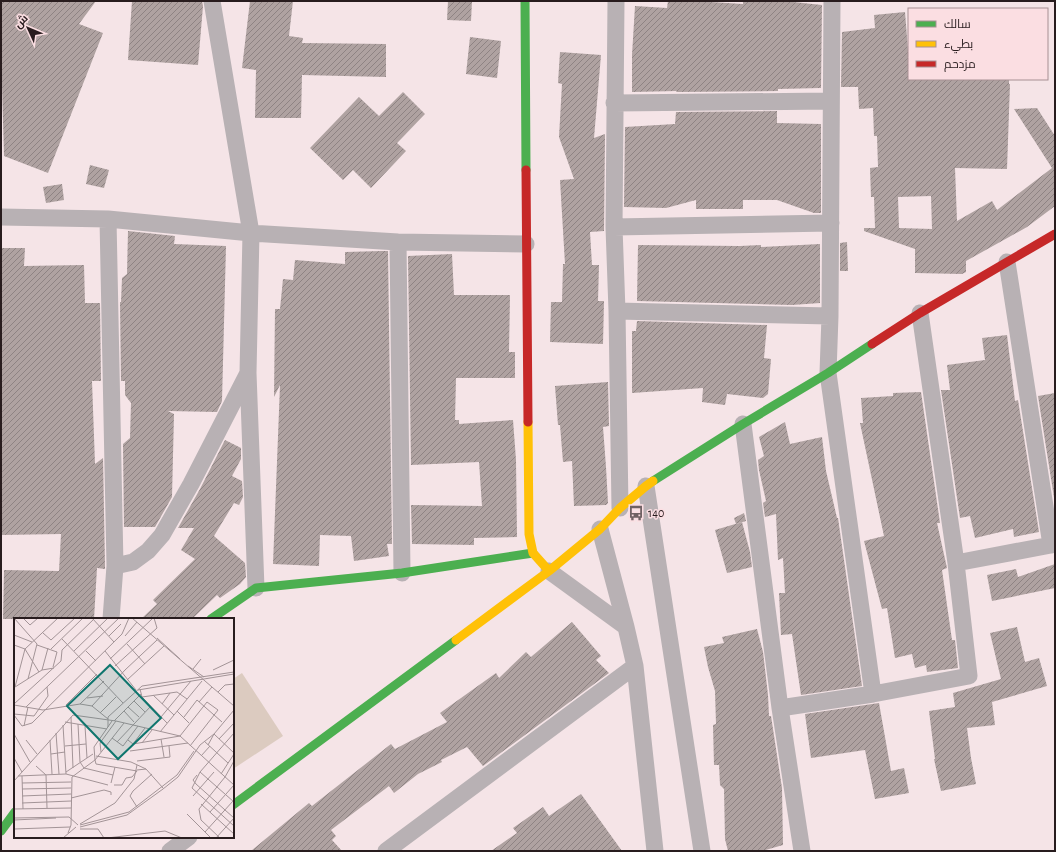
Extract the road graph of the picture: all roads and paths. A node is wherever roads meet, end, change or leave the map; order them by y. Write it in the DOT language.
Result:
graph roads {
  1 [pos="212,1"];
  2 [pos="616,1"];
  3 [pos="832,1"];
  4 [pos="526,2"];
  5 [pos="831,101"];
  6 [pos="614,103"];
  7 [pos="1,217"];
  8 [pos="108,219"];
  9 [pos="831,224"];
  10 [pos="614,226"];
  11 [pos="251,233"];
  12 [pos="1055,234"];
  13 [pos="398,242"];
  14 [pos="526,244"];
  15 [pos="1007,262"];
  16 [pos="618,311"];
  17 [pos="920,313"];
  18 [pos="830,316"];
  19 [pos="248,373"];
  20 [pos="828,373"];
  21 [pos="743,424"];
  22 [pos="646,486"];
  23 [pos="620,508"];
  24 [pos="600,529"];
  25 [pos="1053,542"];
  26 [pos="533,553"];
  27 [pos="956,563"];
  28 [pos="115,566"];
  29 [pos="549,571"];
  30 [pos="402,573"];
  31 [pos="256,588"];
  32 [pos="111,618"];
  33 [pos="212,618"];
  34 [pos="626,627"];
  35 [pos="635,666"];
  36 [pos="873,694"];
  37 [pos="780,708"];
  38 [pos="234,804"];
  39 [pos="14,813"];
  40 [pos="1,831"];
  41 [pos="188,838"];
  42 [pos="170,851"];
  43 [pos="386,851"];
  44 [pos="655,851"];
  45 [pos="702,851"];
  46 [pos="802,851"];
  1 -- 11 [label="street"];
  2 -- 6 [label="street"];
  3 -- 5 [label="street"];
  4 -- 14 [label="street"];
  5 -- 6 [label="street"];
  5 -- 9 [label="street"];
  6 -- 10 [label="street"];
  7 -- 8 [label="street"];
  8 -- 11 [label="street"];
  8 -- 28 [label="street"];
  9 -- 10 [label="street"];
  9 -- 18 [label="street"];
  10 -- 16 [label="street"];
  11 -- 13 [label="street"];
  11 -- 19 [label="street"];
  12 -- 15 [label="street"];
  13 -- 14 [label="street"];
  13 -- 30 [label="street"];
  14 -- 26 [label="street"];
  15 -- 17 [label="street"];
  15 -- 25 [label="street"];
  16 -- 18 [label="street"];
  16 -- 23 [label="street"];
  17 -- 20 [label="street"];
  17 -- 27 [label="street"];
  18 -- 20 [label="street"];
  19 -- 28 [label="street"];
  19 -- 31 [label="street"];
  20 -- 21 [label="street"];
  20 -- 36 [label="street"];
  21 -- 22 [label="street"];
  21 -- 37 [label="street"];
  22 -- 23 [label="street"];
  22 -- 45 [label="street"];
  23 -- 24 [label="street"];
  24 -- 29 [label="street"];
  24 -- 34 [label="street"];
  25 -- 27 [label="street"];
  26 -- 29 [label="street"];
  26 -- 30 [label="street"];
  27 -- 36 [label="street"];
  28 -- 32 [label="street"];
  29 -- 34 [label="street"];
  29 -- 38 [label="street"];
  30 -- 31 [label="street"];
  31 -- 33 [label="street"];
  34 -- 35 [label="street"];
  35 -- 43 [label="street"];
  35 -- 44 [label="street"];
  36 -- 37 [label="street"];
  37 -- 46 [label="street"];
  39 -- 40 [label="street"];
  41 -- 42 [label="street"];
}
